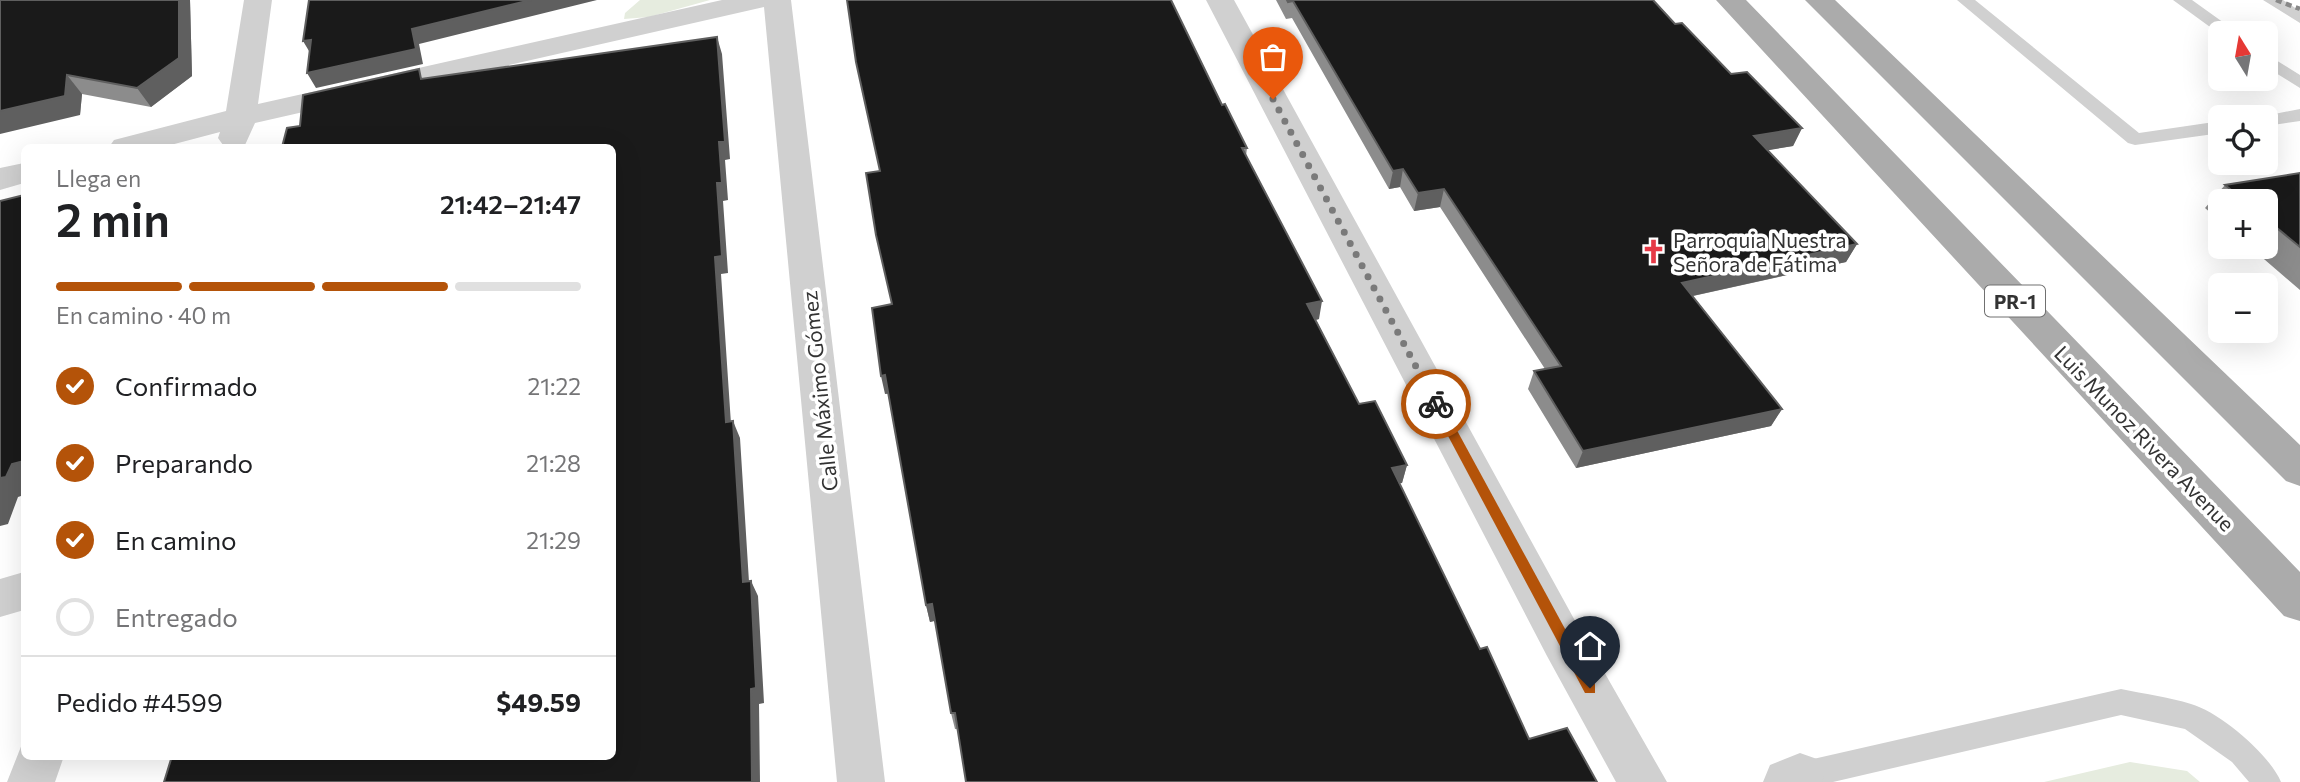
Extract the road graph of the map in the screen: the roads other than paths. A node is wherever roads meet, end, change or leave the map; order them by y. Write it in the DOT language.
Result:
graph roads {
  1 [pos="258,0"];
  2 [pos="760,0"];
  3 [pos="777,0"];
  4 [pos="1220,0"];
  5 [pos="1730,0"];
  6 [pos="1819,0"];
  7 [pos="1965,0"];
  8 [pos="2181,0"];
  9 [pos="2271,0"];
  10 [pos="2300,18"];
  11 [pos="2212,21"];
  12 [pos="2278,67"];
  13 [pos="2300,83"];
  14 [pos="2300,115"];
  15 [pos="241,117"];
  16 [pos="2278,118"];
  17 [pos="2208,129"];
  18 [pos="137,144"];
  19 [pos="233,144"];
  20 [pos="21,174"];
  21 [pos="0,179"];
  22 [pos="2300,470"];
  23 [pos="21,592"];
  24 [pos="0,598"];
  25 [pos="2300,602"];
  26 [pos="39,760"];
  27 [pos="1794,779"];
  28 [pos="31,782"];
  29 [pos="861,782"];
  30 [pos="1643,782"];
  31 [pos="2267,782"];
  1 -- 15 [label="street"];
  2 -- 15 [label="street"];
  3 -- 29 [label="street, Calle Máximo Gómez"];
  4 -- 30 [label="street"];
  5 -- 25 [label="main road, Luis Munoz Rivera Avenue / PR-1"];
  6 -- 22 [label="main road"];
  7 -- 17 [label="lane"];
  8 -- 11 [label="lane"];
  9 -- 10 [label="lane"];
  12 -- 13 [label="lane"];
  14 -- 16 [label="lane"];
  15 -- 18 [label="street"];
  15 -- 19 [label="street"];
  20 -- 21 [label="street"];
  23 -- 24 [label="street"];
  26 -- 28 [label="street"];
  27 -- 31 [label="lane"];
}
